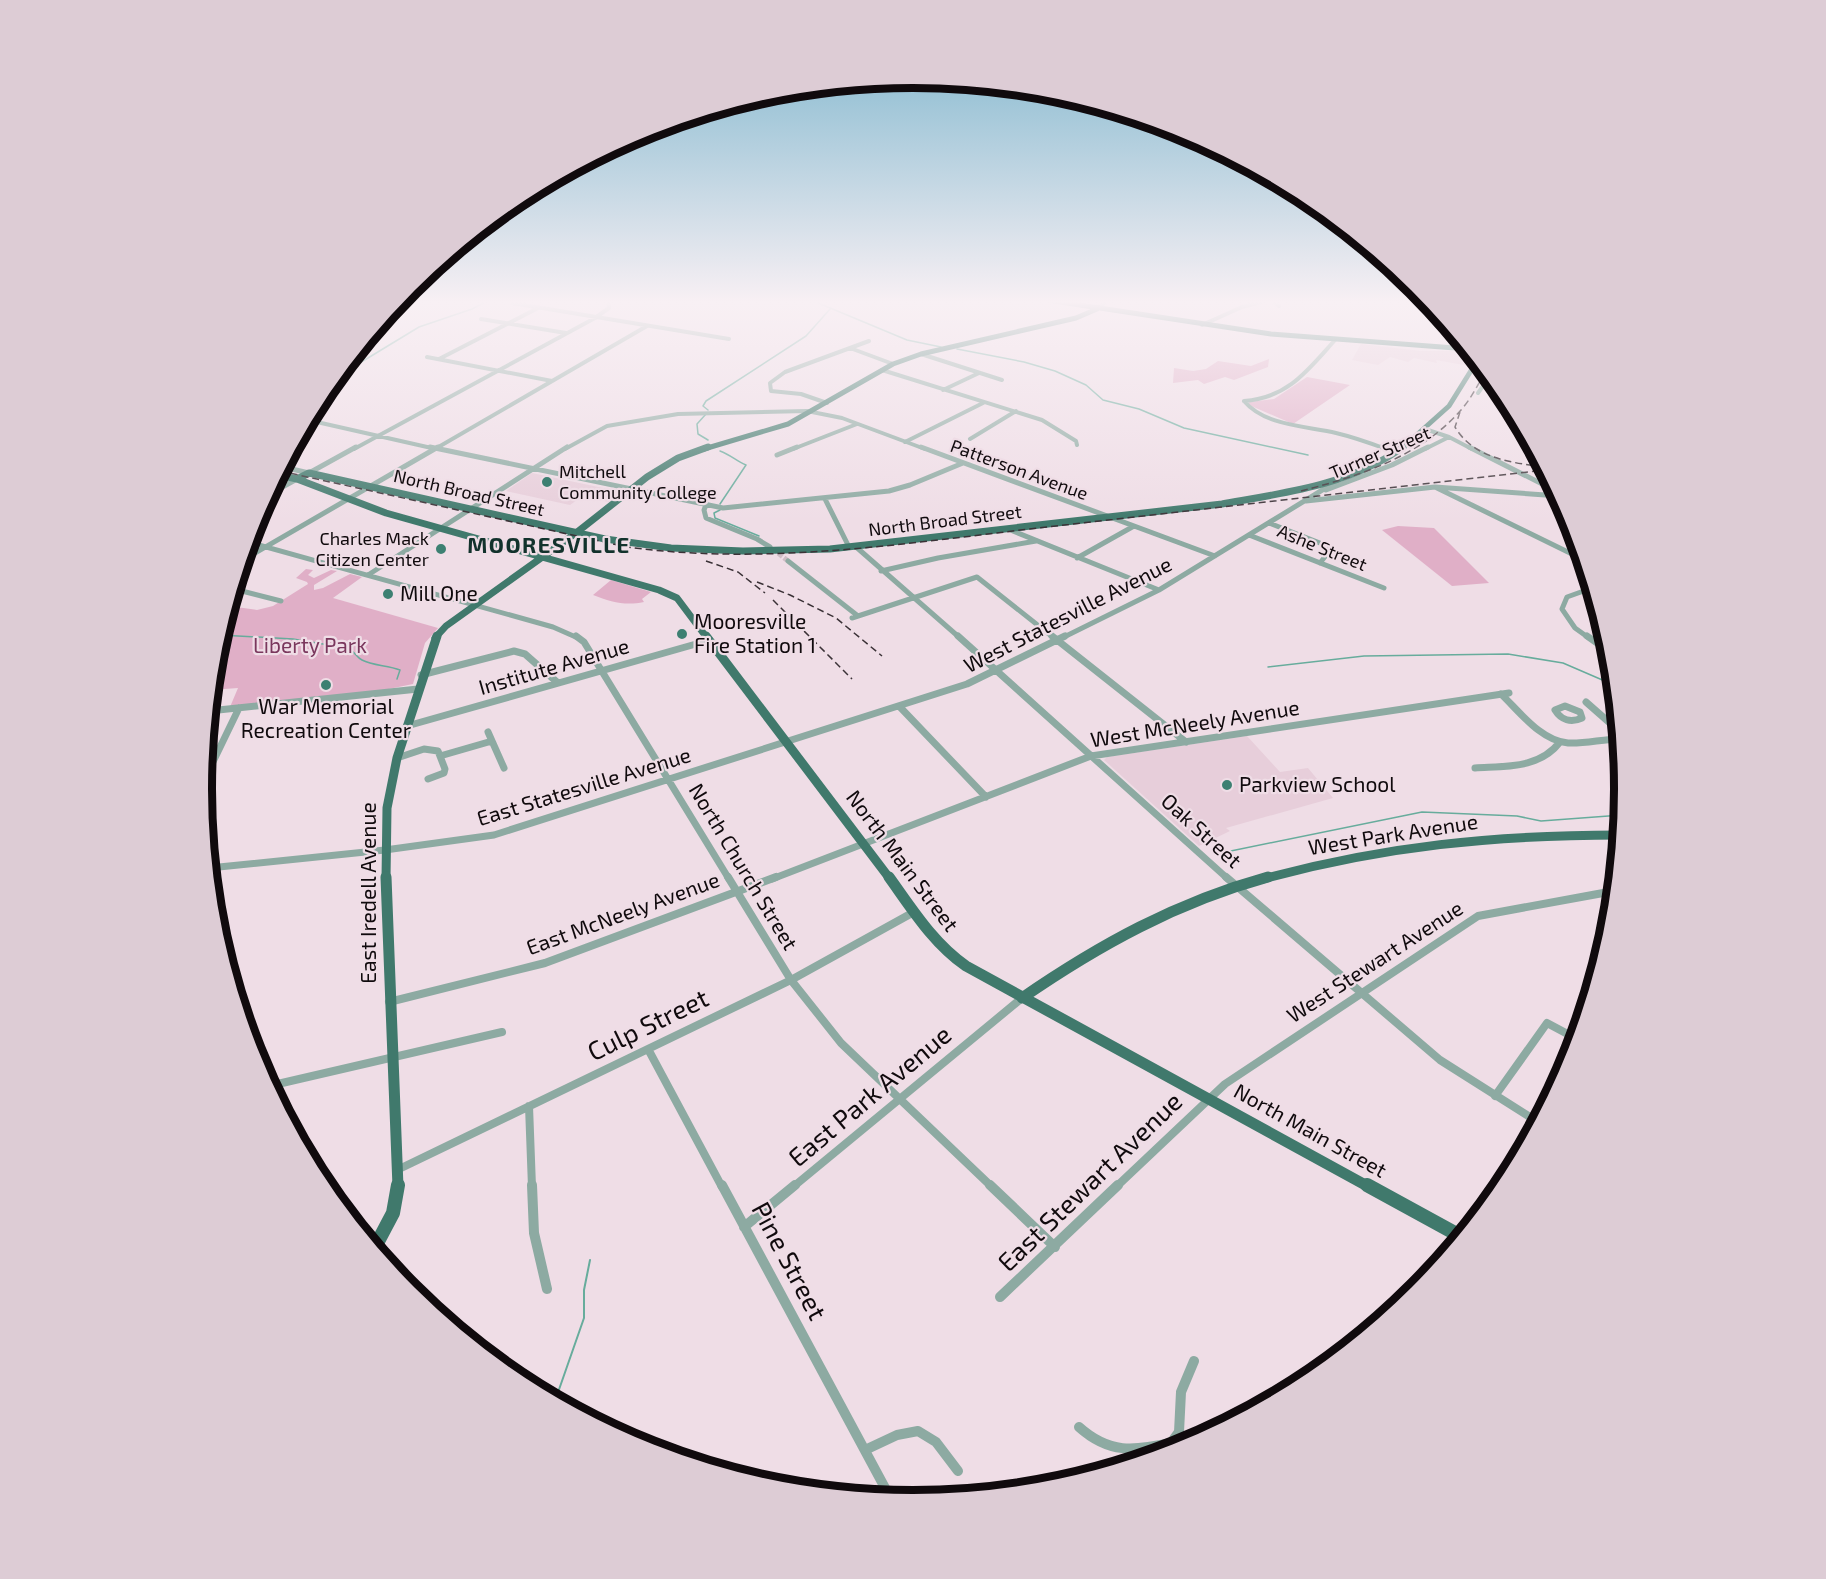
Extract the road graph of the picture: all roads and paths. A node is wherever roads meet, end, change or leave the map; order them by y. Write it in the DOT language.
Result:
graph roads {
  1 [pos="493,374"];
  2 [pos="513,374"];
  3 [pos="565,374"];
  4 [pos="783,374"];
  5 [pos="876,374"];
  6 [pos="893,374"];
  7 [pos="978,374"];
  8 [pos="981,374"];
  9 [pos="1304,374"];
  10 [pos="1469,374"];
  11 [pos="1002,380"];
  12 [pos="552,381"];
  13 [pos="1484,384"];
  14 [pos="943,390"];
  15 [pos="1478,393"];
  16 [pos="827,403"];
  17 [pos="983,403"];
  18 [pos="813,411"];
  19 [pos="1016,411"];
  20 [pos="317,422"];
  21 [pos="857,424"];
  22 [pos="1425,429"];
  23 [pos="380,435"];
  24 [pos="1449,437"];
  25 [pos="970,439"];
  26 [pos="905,442"];
  27 [pos="1077,446"];
  28 [pos="437,448"];
  29 [pos="1396,452"];
  30 [pos="777,454"];
  31 [pos="963,463"];
  32 [pos="290,468"];
  33 [pos="531,470"];
  34 [pos="309,472"];
  35 [pos="1344,476"];
  36 [pos="285,477"];
  37 [pos="297,479"];
  38 [pos="1545,485"];
  39 [pos="370,487"];
  40 [pos="1435,487"];
  41 [pos="280,489"];
  42 [pos="630,490"];
  43 [pos="1321,491"];
  44 [pos="1549,495"];
  45 [pos="350,499"];
  46 [pos="825,499"];
  47 [pos="1303,501"];
  48 [pos="706,506"];
  49 [pos="470,509"];
  50 [pos="1108,517"];
  51 [pos="1269,523"];
  52 [pos="1134,526"];
  53 [pos="441,528"];
  54 [pos="1008,529"];
  55 [pos="576,533"];
  56 [pos="1249,535"];
  57 [pos="1036,541"];
  58 [pos="256,544"];
  59 [pos="267,547"];
  60 [pos="770,547"];
  61 [pos="852,547"];
  62 [pos="1572,554"];
  63 [pos="252,555"];
  64 [pos="1215,556"];
  65 [pos="543,557"];
  66 [pos="1077,558"];
  67 [pos="788,561"];
  68 [pos="1320,563"];
  69 [pos="881,570"];
  70 [pos="368,575"];
  71 [pos="1384,588"];
  72 [pos="1159,590"];
  73 [pos="241,591"];
  74 [pos="1585,591"];
  75 [pos="913,598"];
  76 [pos="281,601"];
  77 [pos="477,606"];
  78 [pos="710,640"];
  79 [pos="1059,641"];
  80 [pos="1599,645"];
  81 [pos="602,671"];
  82 [pos="998,671"];
  83 [pos="421,675"];
  84 [pos="558,683"];
  85 [pos="418,689"];
  86 [pos="1586,702"];
  87 [pos="899,706"];
  88 [pos="239,708"];
  89 [pos="1594,709"];
  90 [pos="217,710"];
  91 [pos="1580,711"];
  92 [pos="1610,723"];
  93 [pos="407,726"];
  94 [pos="488,732"];
  95 [pos="1612,739"];
  96 [pos="492,741"];
  97 [pos="787,742"];
  98 [pos="1186,742"];
  99 [pos="1560,742"];
  100 [pos="440,756"];
  101 [pos="1091,756"];
  102 [pos="397,758"];
  103 [pos="213,762"];
  104 [pos="504,768"];
  105 [pos="1475,768"];
  106 [pos="428,779"];
  107 [pos="668,779"];
  108 [pos="986,797"];
  109 [pos="1612,835"];
  110 [pos="864,844"];
  111 [pos="385,850"];
  112 [pos="217,867"];
  113 [pos="1237,887"];
  114 [pos="736,892"];
  115 [pos="1606,892"];
  116 [pos="914,912"];
  117 [pos="790,980"];
  118 [pos="1359,993"];
  119 [pos="1022,998"];
  120 [pos="389,1002"];
  121 [pos="502,1032"];
  122 [pos="1570,1035"];
  123 [pos="648,1049"];
  124 [pos="392,1058"];
  125 [pos="277,1084"];
  126 [pos="1495,1096"];
  127 [pos="1209,1098"];
  128 [pos="899,1100"];
  129 [pos="529,1106"];
  130 [pos="1532,1118"];
  131 [pos="397,1170"];
  132 [pos="744,1227"];
  133 [pos="1455,1233"];
  134 [pos="378,1242"];
  135 [pos="1055,1247"];
  136 [pos="547,1289"];
  137 [pos="1000,1297"];
  138 [pos="1194,1361"];
  139 [pos="1078,1427"];
  140 [pos="1180,1438"];
  141 [pos="1159,1445"];
  142 [pos="865,1450"];
  143 [pos="958,1471"];
  144 [pos="884,1489"];
  1 -- 23 [label="street"];
  2 -- 12 [label="street"];
  3 -- 12 [label="street"];
  4 -- 16 [label="street"];
  5 -- 16 [label="main road, East Iredell Avenue"];
  6 -- 14 [label="street"];
  7 -- 14 [label="street"];
  8 -- 11 [label="street"];
  9 -- 29 [label="street"];
  10 -- 22 [label="main road, North Broad Street"];
  12 -- 28 [label="street"];
  13 -- 15 [label="street"];
  14 -- 17 [label="street"];
  16 -- 18 [label="main road, East Iredell Avenue"];
  17 -- 19 [label="street"];
  17 -- 26 [label="street"];
  18 -- 21 [label="street, Patterson Avenue"];
  18 -- 33 [label="street, Patterson Avenue"];
  18 -- 42 [label="main road, East Iredell Avenue"];
  19 -- 25 [label="street"];
  19 -- 27 [label="street"];
  20 -- 23 [label="street"];
  21 -- 26 [label="street, Patterson Avenue"];
  21 -- 30 [label="street"];
  22 -- 24 [label="street"];
  22 -- 29 [label="main road, North Broad Street"];
  23 -- 28 [label="street"];
  23 -- 34 [label="street"];
  24 -- 38 [label="street"];
  24 -- 43 [label="street, Turner Street"];
  26 -- 31 [label="street, Patterson Avenue"];
  28 -- 33 [label="street"];
  28 -- 39 [label="street"];
  29 -- 35 [label="main road, North Broad Street"];
  31 -- 46 [label="street"];
  31 -- 50 [label="street, Patterson Avenue"];
  32 -- 34 [label="street"];
  33 -- 42 [label="street"];
  33 -- 49 [label="street, Patterson Avenue"];
  34 -- 37 [label="main road"];
  34 -- 39 [label="main road, North Broad Street"];
  35 -- 43 [label="street, West Statesville Avenue"];
  35 -- 50 [label="main road, North Broad Street"];
  36 -- 37 [label="main road, North Main Street"];
  37 -- 41 [label="street"];
  37 -- 45 [label="main road, North Main Street"];
  39 -- 45 [label="street"];
  39 -- 49 [label="main road, North Broad Street"];
  40 -- 44 [label="street"];
  40 -- 47 [label="street"];
  40 -- 62 [label="street"];
  42 -- 48 [label="street"];
  42 -- 55 [label="main road, East Iredell Avenue"];
  43 -- 47 [label="street, West Statesville Avenue"];
  45 -- 53 [label="main road, North Main Street"];
  45 -- 59 [label="street"];
  46 -- 48 [label="street"];
  46 -- 61 [label="street, Oak Street"];
  47 -- 51 [label="street, West Statesville Avenue"];
  48 -- 60 [label="street"];
  49 -- 53 [label="street, Patterson Avenue"];
  49 -- 55 [label="main road, North Broad Street"];
  50 -- 52 [label="street, Patterson Avenue"];
  50 -- 54 [label="main road, North Broad Street"];
  51 -- 56 [label="street, West Statesville Avenue"];
  51 -- 68 [label="street"];
  52 -- 64 [label="street, Patterson Avenue"];
  52 -- 66 [label="street"];
  53 -- 65 [label="main road, North Main Street"];
  53 -- 70 [label="street, Patterson Avenue"];
  54 -- 57 [label="street"];
  54 -- 61 [label="main road, North Broad Street"];
  55 -- 61 [label="main road, North Broad Street"];
  55 -- 65 [label="main road, East Iredell Avenue"];
  56 -- 64 [label="street, West Statesville Avenue"];
  56 -- 68 [label="street, Ashe Street"];
  57 -- 66 [label="street"];
  57 -- 69 [label="street"];
  58 -- 59 [label="street, North Church Street"];
  59 -- 63 [label="street"];
  59 -- 70 [label="street, North Church Street"];
  61 -- 69 [label="street, Oak Street"];
  64 -- 72 [label="street, West Statesville Avenue"];
  65 -- 77 [label="main road, East Iredell Avenue"];
  65 -- 78 [label="main road, North Main Street"];
  66 -- 72 [label="street"];
  67 -- 75 [label="street"];
  68 -- 71 [label="street, Ashe Street"];
  69 -- 75 [label="street, Oak Street"];
  70 -- 77 [label="street, North Church Street"];
  72 -- 79 [label="street, West Statesville Avenue"];
  73 -- 76 [label="street"];
  74 -- 80 [label="street"];
  75 -- 79 [label="street"];
  75 -- 82 [label="street, Oak Street"];
  77 -- 81 [label="street, North Church Street"];
  77 -- 83 [label="main road, East Iredell Avenue"];
  78 -- 81 [label="street, Institute Avenue"];
  78 -- 97 [label="main road, North Main Street"];
  79 -- 82 [label="street, West Statesville Avenue"];
  79 -- 98 [label="street"];
  81 -- 84 [label="street, Institute Avenue"];
  81 -- 107 [label="street, North Church Street"];
  82 -- 87 [label="street, West Statesville Avenue"];
  82 -- 101 [label="street, Oak Street"];
  83 -- 84 [label="street"];
  83 -- 85 [label="main road, East Iredell Avenue"];
  84 -- 93 [label="street, Institute Avenue"];
  85 -- 88 [label="street"];
  85 -- 93 [label="main road, East Iredell Avenue"];
  86 -- 89 [label="street"];
  87 -- 97 [label="street, West Statesville Avenue"];
  87 -- 108 [label="street"];
  88 -- 90 [label="street"];
  88 -- 103 [label="street"];
  89 -- 91 [label="street"];
  89 -- 92 [label="street"];
  93 -- 102 [label="main road, East Iredell Avenue"];
  94 -- 96 [label="street"];
  95 -- 99 [label="street"];
  96 -- 100 [label="street"];
  96 -- 104 [label="street"];
  97 -- 107 [label="street, East Statesville Avenue"];
  97 -- 110 [label="main road, North Main Street"];
  98 -- 99 [label="street, West McNeely Avenue"];
  98 -- 101 [label="street, West McNeely Avenue"];
  99 -- 105 [label="street"];
  100 -- 102 [label="street"];
  100 -- 106 [label="street"];
  101 -- 108 [label="street, West McNeely Avenue"];
  101 -- 113 [label="street, Oak Street"];
  102 -- 111 [label="main road, East Iredell Avenue"];
  107 -- 111 [label="street, East Statesville Avenue"];
  107 -- 114 [label="street, North Church Street"];
  108 -- 110 [label="street, West McNeely Avenue"];
  109 -- 113 [label="main road, West Park Avenue"];
  110 -- 114 [label="street, East McNeely Avenue"];
  110 -- 116 [label="main road, North Main Street"];
  111 -- 112 [label="street, East Statesville Avenue"];
  111 -- 120 [label="main road, East Iredell Avenue"];
  113 -- 118 [label="street, Oak Street"];
  113 -- 119 [label="main road, West Park Avenue"];
  114 -- 117 [label="street, North Church Street"];
  114 -- 120 [label="street, East McNeely Avenue"];
  115 -- 118 [label="street, West Stewart Avenue"];
  116 -- 117 [label="street, Culp Street"];
  116 -- 119 [label="main road, North Main Street"];
  117 -- 123 [label="street, Culp Street"];
  117 -- 128 [label="street, North Church Street"];
  118 -- 126 [label="street, Oak Street"];
  118 -- 127 [label="street, West Stewart Avenue"];
  119 -- 127 [label="main road, North Main Street"];
  119 -- 128 [label="street, East Park Avenue"];
  120 -- 124 [label="main road, East Iredell Avenue"];
  121 -- 124 [label="street"];
  122 -- 126 [label="street"];
  123 -- 129 [label="street, Culp Street"];
  123 -- 132 [label="street, Pine Street"];
  124 -- 125 [label="street"];
  124 -- 131 [label="main road, East Iredell Avenue"];
  126 -- 130 [label="street, Oak Street"];
  127 -- 133 [label="main road, North Main Street"];
  127 -- 135 [label="street, East Stewart Avenue"];
  128 -- 132 [label="street, East Park Avenue"];
  128 -- 135 [label="street, North Church Street"];
  129 -- 131 [label="street, Culp Street"];
  129 -- 136 [label="street"];
  131 -- 134 [label="main road, East Iredell Avenue"];
  132 -- 142 [label="street, Pine Street"];
  135 -- 137 [label="street, East Stewart Avenue"];
  138 -- 140 [label="street"];
  139 -- 141 [label="street"];
  142 -- 143 [label="street"];
  142 -- 144 [label="street, Pine Street"];
}
